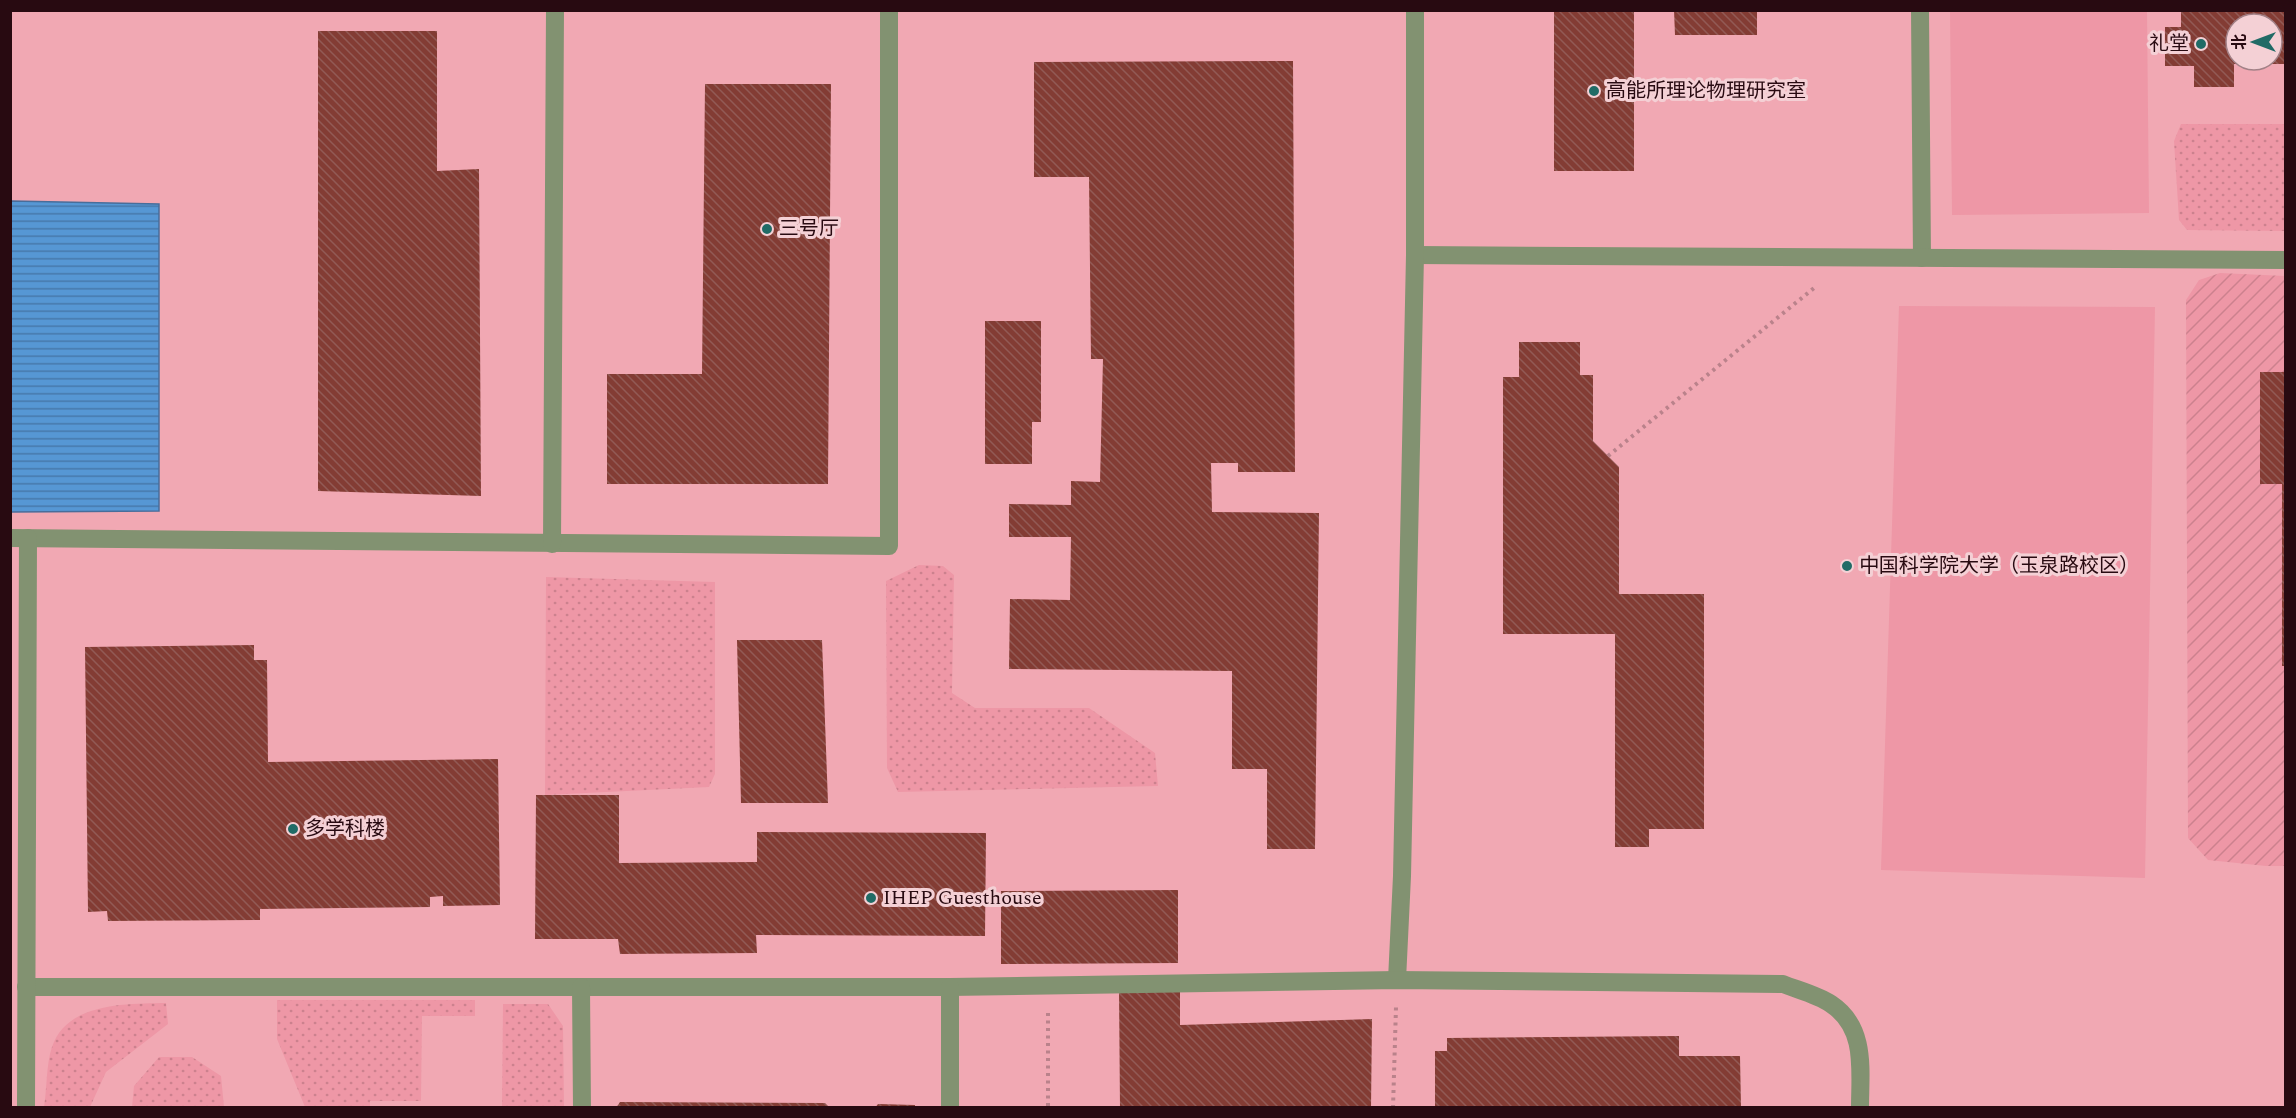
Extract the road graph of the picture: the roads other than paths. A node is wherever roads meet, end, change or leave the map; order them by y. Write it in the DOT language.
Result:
graph roads {
  1 [pos="555,10"];
  2 [pos="889,10"];
  3 [pos="1415,10"];
  4 [pos="1920,10"];
  5 [pos="1415,255"];
  6 [pos="1922,258"];
  7 [pos="2286,260"];
  8 [pos="19,538"];
  9 [pos="552,544"];
  10 [pos="1397,980"];
  11 [pos="26,987"];
  12 [pos="581,987"];
  13 [pos="950,987"];
  14 [pos="26,1107"];
  15 [pos="582,1107"];
  16 [pos="950,1107"];
  17 [pos="1860,1107"];
  1 -- 9 [label="street"];
  2 -- 9 [label="street"];
  3 -- 5 [label="street"];
  4 -- 6 [label="street"];
  5 -- 6 [label="street"];
  5 -- 10 [label="street"];
  6 -- 7 [label="street"];
  8 -- 9 [label="street"];
  8 -- 11 [label="street"];
  10 -- 13 [label="street"];
  10 -- 17 [label="street"];
  11 -- 12 [label="street"];
  11 -- 14 [label="street"];
  12 -- 13 [label="street"];
  12 -- 15 [label="street"];
  13 -- 16 [label="street"];
}
